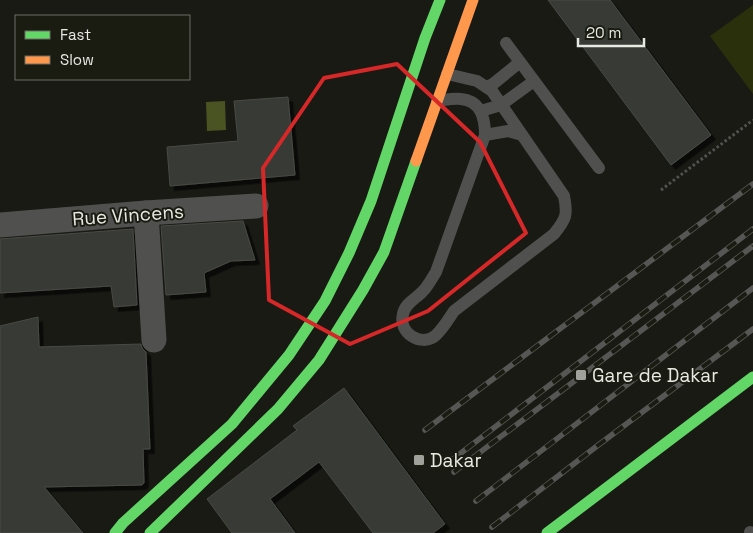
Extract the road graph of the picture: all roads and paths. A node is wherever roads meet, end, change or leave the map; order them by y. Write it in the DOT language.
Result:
graph roads {
  1 [pos="440,0"];
  2 [pos="473,0"];
  3 [pos="506,43"];
  4 [pos="520,62"];
  5 [pos="447,74"];
  6 [pos="534,81"];
  7 [pos="486,87"];
  8 [pos="437,100"];
  9 [pos="501,105"];
  10 [pos="481,111"];
  11 [pos="753,120"];
  12 [pos="485,135"];
  13 [pos="522,135"];
  14 [pos="598,168"];
  15 [pos="661,190"];
  16 [pos="256,206"];
  17 [pos="146,213"];
  18 [pos="0,225"];
  19 [pos="154,340"];
  20 [pos="753,377"];
  21 [pos="115,533"];
  22 [pos="150,533"];
  23 [pos="547,533"];
  1 -- 21 [label="street"];
  2 -- 5 [label="street"];
  3 -- 4 [label="lane"];
  4 -- 6 [label="lane"];
  4 -- 7 [label="lane"];
  5 -- 7 [label="lane"];
  5 -- 8 [label="street"];
  6 -- 9 [label="lane"];
  6 -- 14 [label="lane"];
  7 -- 9 [label="lane"];
  8 -- 10 [label="lane"];
  8 -- 22 [label="street"];
  9 -- 10 [label="lane"];
  9 -- 13 [label="lane"];
  10 -- 12 [label="lane"];
  11 -- 15 [label="path"];
  12 -- 13 [label="lane"];
  12 -- 13 [label="lane"];
  16 -- 17 [label="street, Rue Vincens"];
  17 -- 18 [label="street, Rue Vincens"];
  17 -- 19 [label="street"];
  20 -- 23 [label="street"];
}
